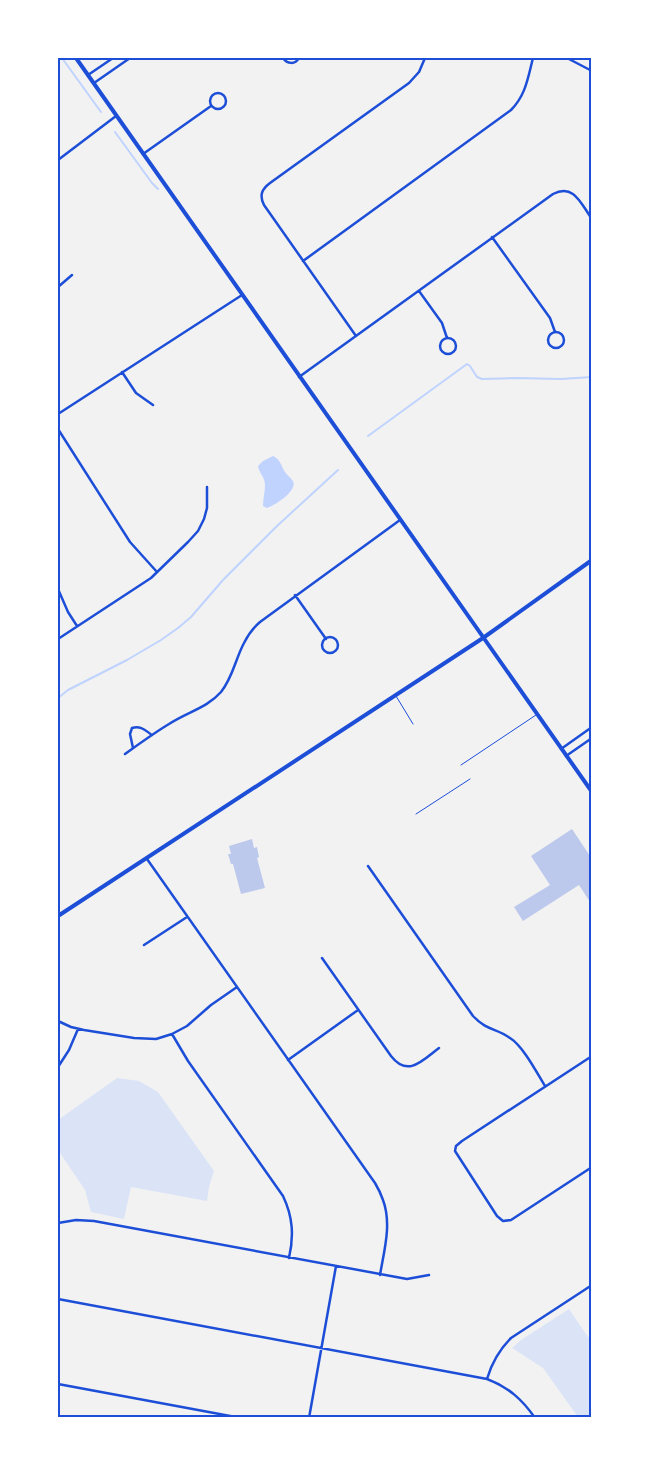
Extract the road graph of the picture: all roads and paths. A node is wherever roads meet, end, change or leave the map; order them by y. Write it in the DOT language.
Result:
graph roads {
  1 [pos="76,58"];
  2 [pos="113,58"];
  3 [pos="130,58"];
  4 [pos="283,58"];
  5 [pos="298,58"];
  6 [pos="425,58"];
  7 [pos="533,58"];
  8 [pos="567,58"];
  9 [pos="592,71"];
  10 [pos="88,75"];
  11 [pos="94,84"];
  12 [pos="211,106"];
  13 [pos="116,116"];
  14 [pos="144,154"];
  15 [pos="58,160"];
  16 [pos="592,219"];
  17 [pos="492,237"];
  18 [pos="303,261"];
  19 [pos="72,275"];
  20 [pos="58,287"];
  21 [pos="419,291"];
  22 [pos="242,295"];
  23 [pos="555,332"];
  24 [pos="356,336"];
  25 [pos="447,338"];
  26 [pos="122,372"];
  27 [pos="299,376"];
  28 [pos="153,405"];
  29 [pos="58,414"];
  30 [pos="58,429"];
  31 [pos="207,486"];
  32 [pos="400,520"];
  33 [pos="592,560"];
  34 [pos="157,572"];
  35 [pos="58,589"];
  36 [pos="295,595"];
  37 [pos="77,626"];
  38 [pos="483,638"];
  39 [pos="58,639"];
  40 [pos="326,639"];
  41 [pos="395,696"];
  42 [pos="537,715"];
  43 [pos="413,724"];
  44 [pos="592,727"];
  45 [pos="152,735"];
  46 [pos="592,738"];
  47 [pos="133,749"];
  48 [pos="561,749"];
  49 [pos="125,754"];
  50 [pos="566,756"];
  51 [pos="460,765"];
  52 [pos="470,779"];
  53 [pos="592,792"];
  54 [pos="416,814"];
  55 [pos="146,858"];
  56 [pos="368,866"];
  57 [pos="58,916"];
  58 [pos="187,917"];
  59 [pos="144,945"];
  60 [pos="322,958"];
  61 [pos="237,987"];
  62 [pos="359,1010"];
  63 [pos="58,1021"];
  64 [pos="78,1029"];
  65 [pos="172,1034"];
  66 [pos="440,1048"];
  67 [pos="592,1056"];
  68 [pos="288,1060"];
  69 [pos="58,1068"];
  70 [pos="545,1086"];
  71 [pos="592,1167"];
  72 [pos="58,1223"];
  73 [pos="288,1258"];
  74 [pos="336,1266"];
  75 [pos="380,1274"];
  76 [pos="429,1275"];
  77 [pos="592,1285"];
  78 [pos="58,1299"];
  79 [pos="322,1348"];
  80 [pos="487,1379"];
  81 [pos="58,1384"];
  82 [pos="206,1411"];
  83 [pos="205,1418"];
  84 [pos="241,1418"];
  85 [pos="309,1418"];
  86 [pos="535,1418"];
  1 -- 10 [label="main road"];
  2 -- 10 [label="street"];
  3 -- 11 [label="street"];
  4 -- 5 [label="street"];
  6 -- 18 [label="street"];
  7 -- 18 [label="street"];
  8 -- 9 [label="street"];
  10 -- 11 [label="main road"];
  11 -- 13 [label="main road"];
  12 -- 12 [label="street"];
  12 -- 14 [label="street"];
  13 -- 14 [label="main road"];
  13 -- 15 [label="street"];
  14 -- 22 [label="main road"];
  16 -- 17 [label="street"];
  17 -- 21 [label="street"];
  17 -- 23 [label="street"];
  18 -- 24 [label="street"];
  19 -- 20 [label="street"];
  21 -- 24 [label="street"];
  21 -- 25 [label="street"];
  22 -- 26 [label="street"];
  22 -- 27 [label="main road"];
  23 -- 23 [label="street"];
  24 -- 27 [label="street"];
  25 -- 25 [label="street"];
  26 -- 28 [label="street"];
  26 -- 29 [label="street"];
  27 -- 32 [label="main road"];
  30 -- 34 [label="street"];
  31 -- 34 [label="street"];
  32 -- 36 [label="street"];
  32 -- 38 [label="main road"];
  33 -- 38 [label="main road"];
  34 -- 37 [label="street"];
  35 -- 37 [label="street"];
  36 -- 40 [label="street"];
  36 -- 45 [label="street"];
  37 -- 39 [label="street"];
  38 -- 41 [label="main road"];
  38 -- 42 [label="main road"];
  40 -- 40 [label="street"];
  41 -- 43 [label="lane"];
  41 -- 55 [label="main road"];
  42 -- 48 [label="main road"];
  42 -- 51 [label="lane"];
  44 -- 48 [label="street"];
  45 -- 47 [label="street"];
  45 -- 47 [label="street"];
  46 -- 50 [label="street"];
  47 -- 49 [label="street"];
  48 -- 50 [label="main road"];
  50 -- 53 [label="main road"];
  52 -- 54 [label="lane"];
  55 -- 57 [label="main road"];
  55 -- 58 [label="street"];
  56 -- 70 [label="street"];
  58 -- 59 [label="street"];
  58 -- 61 [label="street"];
  60 -- 62 [label="street"];
  61 -- 65 [label="street"];
  61 -- 68 [label="street"];
  62 -- 66 [label="street"];
  62 -- 68 [label="street"];
  63 -- 64 [label="street"];
  64 -- 65 [label="street"];
  64 -- 69 [label="street"];
  65 -- 73 [label="street"];
  67 -- 70 [label="street"];
  68 -- 75 [label="street"];
  70 -- 71 [label="street"];
  72 -- 73 [label="street"];
  73 -- 74 [label="street"];
  74 -- 75 [label="street"];
  74 -- 79 [label="street"];
  75 -- 76 [label="street"];
  77 -- 80 [label="street"];
  78 -- 79 [label="street"];
  79 -- 80 [label="street"];
  79 -- 85 [label="street"];
  80 -- 86 [label="street"];
  81 -- 82 [label="street"];
  82 -- 83 [label="street"];
  82 -- 84 [label="street"];
}
